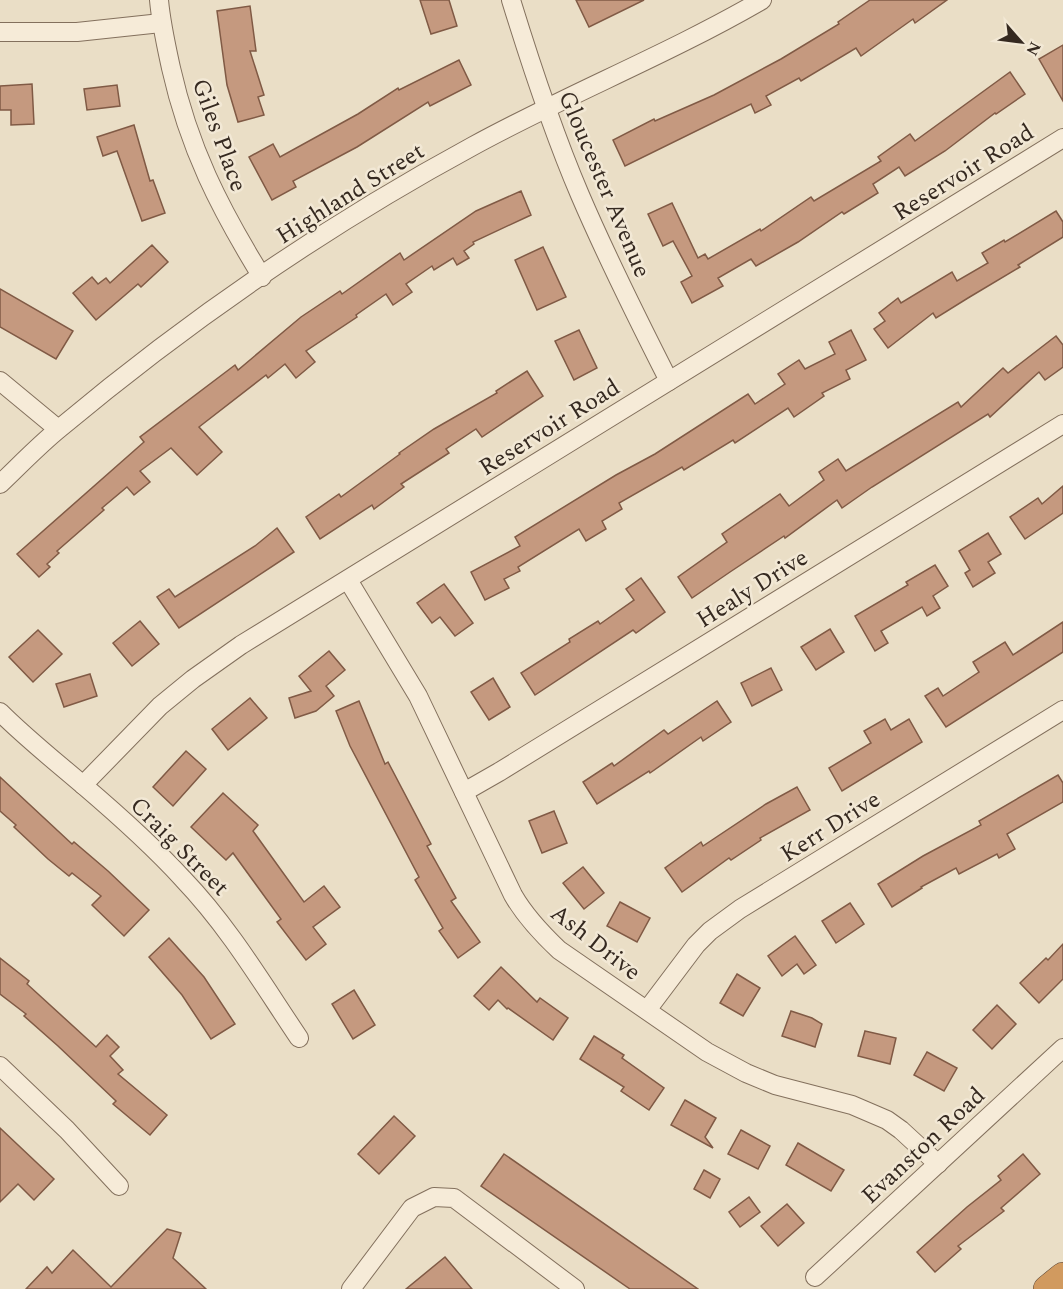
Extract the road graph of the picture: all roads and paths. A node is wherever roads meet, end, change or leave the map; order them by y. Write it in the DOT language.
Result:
graph roads {
  1 [pos="159,0"];
  2 [pos="511,0"];
  3 [pos="762,0"];
  4 [pos="161,23"];
  5 [pos="0,32"];
  6 [pos="547,108"];
  7 [pos="1063,138"];
  8 [pos="262,277"];
  9 [pos="0,381"];
  10 [pos="669,381"];
  11 [pos="1063,424"];
  12 [pos="58,429"];
  13 [pos="0,484"];
  14 [pos="348,580"];
  15 [pos="1063,710"];
  16 [pos="0,712"];
  17 [pos="83,785"];
  18 [pos="464,792"];
  19 [pos="647,1010"];
  20 [pos="299,1038"];
  21 [pos="1063,1048"];
  22 [pos="0,1066"];
  23 [pos="938,1164"];
  24 [pos="119,1186"];
  25 [pos="1063,1276"];
  26 [pos="815,1277"];
  27 [pos="351,1289"];
  28 [pos="575,1289"];
  29 [pos="1047,1289"];
  1 -- 4 [label="street, Giles Place"];
  2 -- 6 [label="street, Gloucester Avenue"];
  3 -- 6 [label="street, Highland Street"];
  4 -- 5 [label="street"];
  4 -- 8 [label="street, Giles Place"];
  6 -- 8 [label="street, Highland Street"];
  6 -- 10 [label="street, Gloucester Avenue"];
  7 -- 10 [label="street, Reservoir Road"];
  8 -- 12 [label="street, Highland Street"];
  9 -- 12 [label="street"];
  10 -- 14 [label="street, Reservoir Road"];
  11 -- 18 [label="street, Healy Drive"];
  12 -- 13 [label="street, Highland Street"];
  14 -- 17 [label="street, Reservoir Road"];
  14 -- 18 [label="street, Ash Drive"];
  15 -- 19 [label="street, Kerr Drive"];
  16 -- 17 [label="street, Craig Street"];
  17 -- 20 [label="street, Craig Street"];
  18 -- 19 [label="street, Ash Drive"];
  19 -- 23 [label="street, Ash Drive"];
  21 -- 23 [label="street, Evanston Road"];
  22 -- 24 [label="street"];
  23 -- 26 [label="street, Evanston Road"];
  25 -- 29 [label="highway"];
  27 -- 28 [label="street"];
}
